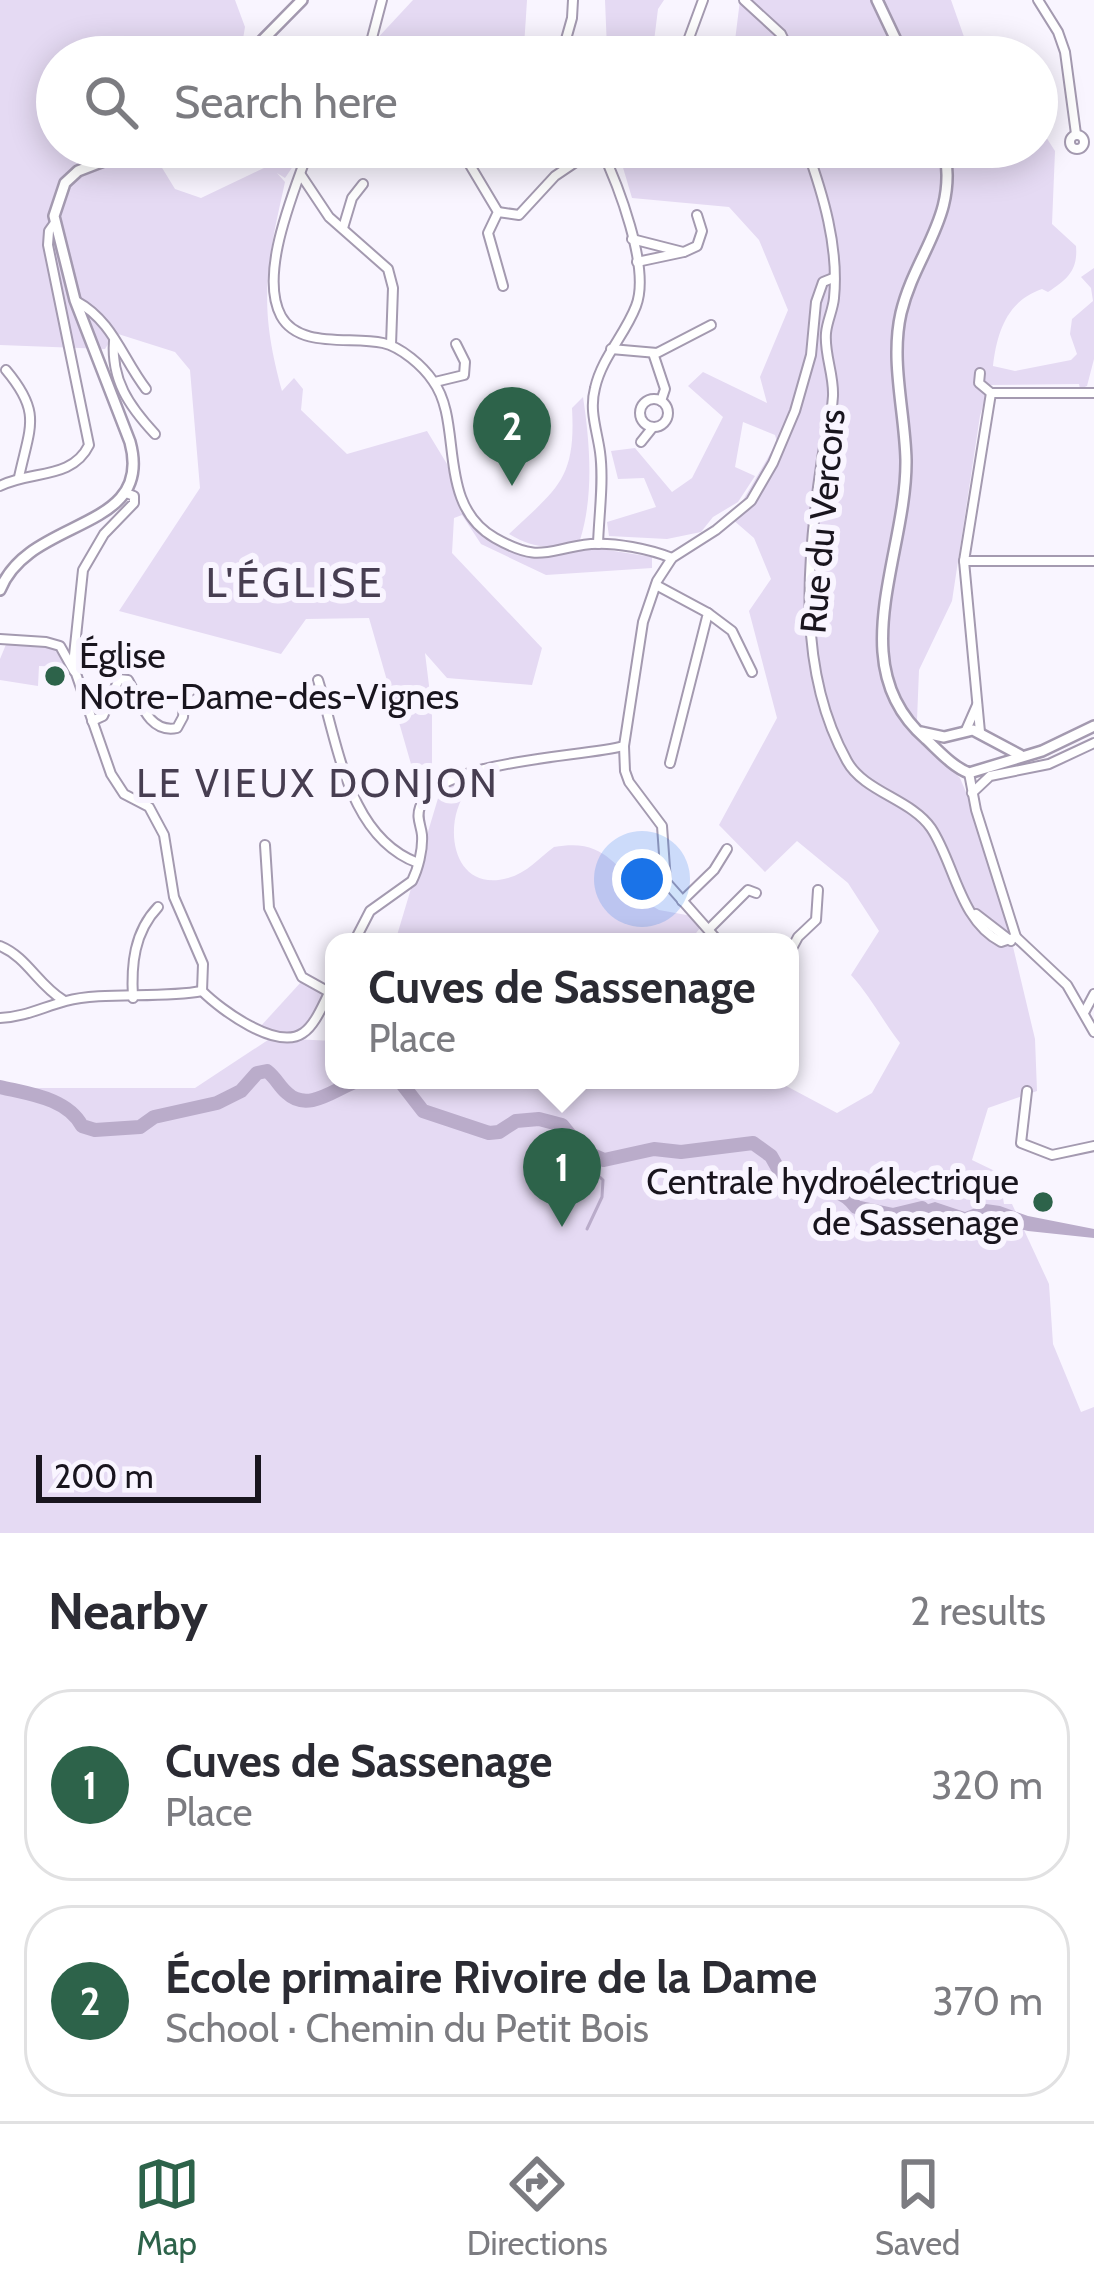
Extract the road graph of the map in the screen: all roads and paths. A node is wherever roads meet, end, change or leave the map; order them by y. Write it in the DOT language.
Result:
graph roads {
  1 [pos="302,0"];
  2 [pos="382,0"];
  3 [pos="573,0"];
  4 [pos="703,0"];
  5 [pos="744,0"];
  6 [pos="877,0"];
  7 [pos="1038,0"];
  8 [pos="267,36"];
  9 [pos="373,36"];
  10 [pos="567,36"];
  11 [pos="690,36"];
  12 [pos="782,36"];
  13 [pos="894,36"];
  14 [pos="1057,36"];
  15 [pos="1058,39"];
  16 [pos="1085,137"];
  17 [pos="83,168"];
  18 [pos="302,168"];
  19 [pos="472,168"];
  20 [pos="567,168"];
  21 [pos="607,168"];
  22 [pos="813,168"];
  23 [pos="948,168"];
  24 [pos="300,173"];
  25 [pos="363,184"];
  26 [pos="498,212"];
  27 [pos="697,214"];
  28 [pos="54,224"];
  29 [pos="343,230"];
  30 [pos="632,239"];
  31 [pos="684,252"];
  32 [pos="637,262"];
  33 [pos="833,278"];
  34 [pos="503,286"];
  35 [pos="75,300"];
  36 [pos="711,326"];
  37 [pos="115,333"];
  38 [pos="456,344"];
  39 [pos="391,346"];
  40 [pos="611,349"];
  41 [pos="653,353"];
  42 [pos="6,370"];
  43 [pos="980,373"];
  44 [pos="435,382"];
  45 [pos="146,389"];
  46 [pos="1094,391"];
  47 [pos="991,393"];
  48 [pos="661,401"];
  49 [pos="652,428"];
  50 [pos="155,434"];
  51 [pos="641,442"];
  52 [pos="19,477"];
  53 [pos="0,486"];
  54 [pos="127,493"];
  55 [pos="598,544"];
  56 [pos="672,557"];
  57 [pos="964,561"];
  58 [pos="1094,561"];
  59 [pos="655,585"];
  60 [pos="0,590"];
  61 [pos="708,613"];
  62 [pos="0,639"];
  63 [pos="75,672"];
  64 [pos="752,672"];
  65 [pos="318,680"];
  66 [pos="190,691"];
  67 [pos="980,698"];
  68 [pos="92,721"];
  69 [pos="911,726"];
  70 [pos="1094,726"];
  71 [pos="980,732"];
  72 [pos="961,733"];
  73 [pos="991,742"];
  74 [pos="1094,743"];
  75 [pos="624,746"];
  76 [pos="1024,756"];
  77 [pos="951,759"];
  78 [pos="670,763"];
  79 [pos="986,767"];
  80 [pos="969,773"];
  81 [pos="971,795"];
  82 [pos="265,845"];
  83 [pos="728,849"];
  84 [pos="418,863"];
  85 [pos="818,890"];
  86 [pos="756,893"];
  87 [pos="682,901"];
  88 [pos="158,907"];
  89 [pos="709,928"];
  90 [pos="358,933"];
  91 [pos="713,933"];
  92 [pos="799,936"];
  93 [pos="1013,939"];
  94 [pos="0,946"];
  95 [pos="325,985"];
  96 [pos="202,991"];
  97 [pos="1094,994"];
  98 [pos="134,998"];
  99 [pos="325,1000"];
  100 [pos="64,1001"];
  101 [pos="1085,1011"];
  102 [pos="0,1018"];
  103 [pos="1094,1032"];
  104 [pos="1027,1091"];
  105 [pos="1094,1146"];
  1 -- 8 [label="main road"];
  2 -- 9 [label="street"];
  3 -- 10 [label="street"];
  4 -- 11 [label="street"];
  5 -- 12 [label="street"];
  6 -- 13 [label="main road"];
  7 -- 14 [label="street"];
  15 -- 16 [label="street"];
  17 -- 28 [label="main road"];
  18 -- 24 [label="street"];
  19 -- 26 [label="street"];
  20 -- 26 [label="street"];
  21 -- 30 [label="street"];
  22 -- 33 [label="street, Rue du Vercors"];
  23 -- 69 [label="main road"];
  24 -- 29 [label="street"];
  24 -- 39 [label="street"];
  25 -- 29 [label="street"];
  26 -- 34 [label="street"];
  27 -- 31 [label="street"];
  28 -- 35 [label="main road"];
  28 -- 52 [label="street"];
  29 -- 39 [label="street"];
  30 -- 31 [label="street"];
  30 -- 32 [label="street"];
  31 -- 32 [label="street"];
  32 -- 40 [label="street"];
  33 -- 56 [label="street"];
  33 -- 93 [label="street, Rue du Vercors"];
  35 -- 37 [label="street"];
  35 -- 54 [label="main road"];
  36 -- 41 [label="street"];
  37 -- 45 [label="street"];
  37 -- 50 [label="street"];
  38 -- 44 [label="street"];
  39 -- 44 [label="street"];
  40 -- 41 [label="street"];
  40 -- 55 [label="street"];
  41 -- 48 [label="street"];
  42 -- 52 [label="street"];
  43 -- 47 [label="street"];
  44 -- 55 [label="street"];
  46 -- 47 [label="street"];
  47 -- 57 [label="street"];
  48 -- 49 [label="street"];
  48 -- 49 [label="street"];
  49 -- 51 [label="street"];
  52 -- 53 [label="street"];
  54 -- 60 [label="main road"];
  54 -- 63 [label="street"];
  55 -- 56 [label="street"];
  56 -- 59 [label="street"];
  57 -- 58 [label="street"];
  57 -- 67 [label="street"];
  59 -- 61 [label="street"];
  59 -- 75 [label="street"];
  61 -- 64 [label="street"];
  61 -- 78 [label="street"];
  62 -- 63 [label="street"];
  63 -- 68 [label="street"];
  65 -- 84 [label="street"];
  66 -- 68 [label="street"];
  67 -- 71 [label="street"];
  67 -- 72 [label="street"];
  68 -- 96 [label="street"];
  69 -- 72 [label="main road"];
  69 -- 77 [label="main road"];
  70 -- 76 [label="main road"];
  71 -- 72 [label="main road"];
  71 -- 73 [label="main road"];
  72 -- 77 [label="main road"];
  73 -- 76 [label="main road"];
  73 -- 79 [label="main road"];
  74 -- 81 [label="street"];
  75 -- 84 [label="street"];
  75 -- 87 [label="street"];
  76 -- 79 [label="main road"];
  77 -- 80 [label="main road"];
  79 -- 80 [label="main road"];
  80 -- 81 [label="street"];
  81 -- 93 [label="street"];
  82 -- 95 [label="street"];
  83 -- 87 [label="street"];
  84 -- 90 [label="street"];
  85 -- 92 [label="street"];
  86 -- 89 [label="street"];
  87 -- 89 [label="street"];
  88 -- 98 [label="street"];
  89 -- 91 [label="street"];
  93 -- 101 [label="street, Rue du Vercors"];
  94 -- 100 [label="street"];
  96 -- 98 [label="street"];
  96 -- 99 [label="street"];
  97 -- 101 [label="street"];
  98 -- 100 [label="street"];
  100 -- 102 [label="street"];
  101 -- 103 [label="street, Rue du Vercors"];
  104 -- 105 [label="street"];
}
